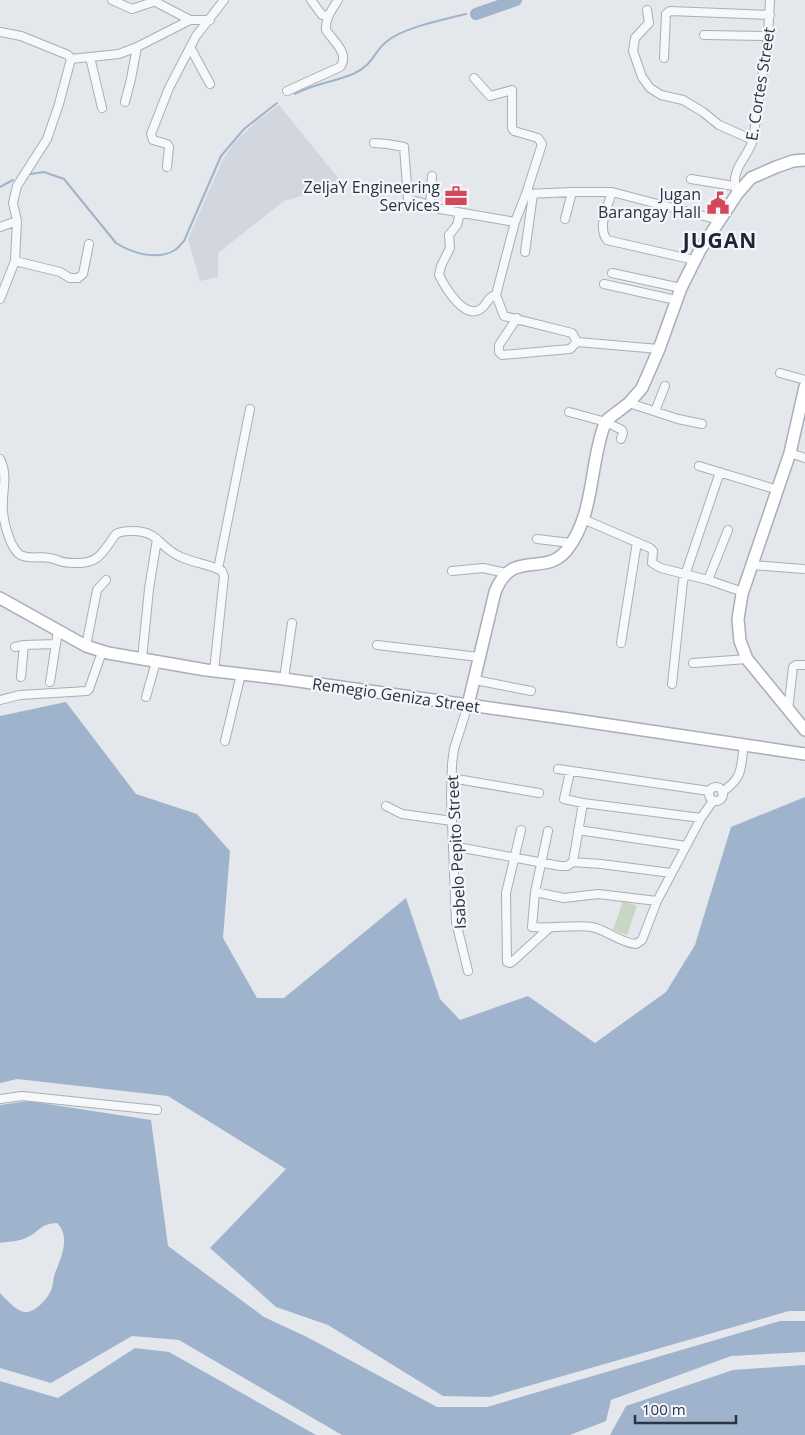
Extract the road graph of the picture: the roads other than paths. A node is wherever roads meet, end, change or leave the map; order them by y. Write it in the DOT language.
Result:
graph roads {
  1 [pos="112,0"];
  2 [pos="224,0"];
  3 [pos="311,0"];
  4 [pos="338,0"];
  5 [pos="770,0"];
  6 [pos="152,1"];
  7 [pos="647,10"];
  8 [pos="770,15"];
  9 [pos="328,16"];
  10 [pos="190,20"];
  11 [pos="210,20"];
  12 [pos="0,32"];
  13 [pos="704,35"];
  14 [pos="768,36"];
  15 [pos="137,47"];
  16 [pos="190,48"];
  17 [pos="90,57"];
  18 [pos="664,58"];
  19 [pos="71,59"];
  20 [pos="474,78"];
  21 [pos="210,84"];
  22 [pos="287,90"];
  23 [pos="124,102"];
  24 [pos="102,108"];
  25 [pos="753,140"];
  26 [pos="374,143"];
  27 [pos="805,160"];
  28 [pos="167,168"];
  29 [pos="432,176"];
  30 [pos="691,179"];
  31 [pos="735,190"];
  32 [pos="572,192"];
  33 [pos="612,192"];
  34 [pos="530,194"];
  35 [pos="430,205"];
  36 [pos="460,213"];
  37 [pos="565,219"];
  38 [pos="719,220"];
  39 [pos="17,221"];
  40 [pos="515,222"];
  41 [pos="0,226"];
  42 [pos="89,244"];
  43 [pos="525,252"];
  44 [pos="694,260"];
  45 [pos="15,261"];
  46 [pos="612,274"];
  47 [pos="604,284"];
  48 [pos="681,288"];
  49 [pos="496,295"];
  50 [pos="0,300"];
  51 [pos="676,300"];
  52 [pos="517,318"];
  53 [pos="577,342"];
  54 [pos="659,349"];
  55 [pos="780,373"];
  56 [pos="805,380"];
  57 [pos="665,386"];
  58 [pos="805,387"];
  59 [pos="629,403"];
  60 [pos="250,408"];
  61 [pos="569,412"];
  62 [pos="655,412"];
  63 [pos="606,422"];
  64 [pos="702,424"];
  65 [pos="800,432"];
  66 [pos="621,439"];
  67 [pos="790,452"];
  68 [pos="805,458"];
  69 [pos="0,459"];
  70 [pos="698,466"];
  71 [pos="720,472"];
  72 [pos="778,490"];
  73 [pos="583,519"];
  74 [pos="728,530"];
  75 [pos="157,539"];
  76 [pos="537,540"];
  77 [pos="638,542"];
  78 [pos="571,543"];
  79 [pos="751,565"];
  80 [pos="218,569"];
  81 [pos="803,569"];
  82 [pos="452,571"];
  83 [pos="506,573"];
  84 [pos="685,573"];
  85 [pos="106,580"];
  86 [pos="708,580"];
  87 [pos="743,592"];
  88 [pos="0,598"];
  89 [pos="292,623"];
  90 [pos="58,631"];
  91 [pos="621,643"];
  92 [pos="56,644"];
  93 [pos="377,644"];
  94 [pos="24,645"];
  95 [pos="86,646"];
  96 [pos="15,647"];
  97 [pos="102,652"];
  98 [pos="479,657"];
  99 [pos="747,659"];
  100 [pos="142,660"];
  101 [pos="156,662"];
  102 [pos="693,662"];
  103 [pos="805,665"];
  104 [pos="214,671"];
  105 [pos="241,674"];
  106 [pos="21,677"];
  107 [pos="284,679"];
  108 [pos="475,680"];
  109 [pos="50,682"];
  110 [pos="672,684"];
  111 [pos="531,691"];
  112 [pos="146,697"];
  113 [pos="0,700"];
  114 [pos="468,705"];
  115 [pos="788,710"];
  116 [pos="805,730"];
  117 [pos="225,741"];
  118 [pos="744,745"];
  119 [pos="805,754"];
  120 [pos="558,770"];
  121 [pos="570,772"];
  122 [pos="451,778"];
  123 [pos="709,791"];
  124 [pos="722,792"];
  125 [pos="539,793"];
  126 [pos="713,801"];
  127 [pos="584,803"];
  128 [pos="386,806"];
  129 [pos="701,818"];
  130 [pos="452,821"];
  131 [pos="522,830"];
  132 [pos="578,830"];
  133 [pos="548,831"];
  134 [pos="686,846"];
  135 [pos="463,848"];
  136 [pos="516,858"];
  137 [pos="572,862"];
  138 [pos="542,863"];
  139 [pos="671,873"];
  140 [pos="535,892"];
  141 [pos="657,901"];
  142 [pos="532,927"];
  143 [pos="548,928"];
  144 [pos="531,943"];
  145 [pos="468,971"];
  146 [pos="0,1099"];
  147 [pos="157,1110"];
  1 -- 6 [label="street"];
  2 -- 11 [label="street"];
  3 -- 9 [label="street"];
  4 -- 9 [label="street"];
  5 -- 8 [label="street, E. Cortes Street"];
  6 -- 10 [label="street"];
  7 -- 25 [label="street"];
  8 -- 14 [label="street, E. Cortes Street"];
  8 -- 18 [label="street"];
  9 -- 22 [label="street"];
  10 -- 11 [label="street"];
  10 -- 15 [label="street"];
  11 -- 16 [label="street"];
  12 -- 19 [label="street"];
  13 -- 14 [label="street"];
  14 -- 25 [label="street, E. Cortes Street"];
  15 -- 17 [label="street"];
  15 -- 23 [label="street"];
  16 -- 21 [label="street"];
  16 -- 28 [label="street"];
  17 -- 19 [label="street"];
  17 -- 24 [label="street"];
  19 -- 39 [label="street"];
  20 -- 34 [label="street"];
  25 -- 31 [label="street, E. Cortes Street"];
  26 -- 35 [label="street"];
  27 -- 31 [label="street"];
  29 -- 35 [label="street"];
  30 -- 31 [label="street"];
  31 -- 38 [label="street"];
  32 -- 33 [label="street"];
  32 -- 34 [label="street"];
  32 -- 37 [label="street"];
  33 -- 38 [label="street"];
  33 -- 44 [label="street"];
  34 -- 40 [label="street"];
  34 -- 43 [label="street"];
  35 -- 36 [label="street"];
  36 -- 40 [label="street"];
  36 -- 49 [label="street"];
  38 -- 44 [label="street"];
  39 -- 41 [label="street"];
  39 -- 45 [label="street"];
  40 -- 49 [label="street"];
  42 -- 45 [label="street"];
  44 -- 48 [label="street"];
  45 -- 50 [label="street"];
  46 -- 48 [label="street"];
  47 -- 51 [label="street"];
  48 -- 51 [label="street"];
  49 -- 52 [label="street"];
  51 -- 54 [label="street"];
  52 -- 53 [label="street"];
  52 -- 53 [label="street"];
  53 -- 54 [label="street"];
  54 -- 59 [label="street"];
  55 -- 56 [label="street"];
  57 -- 62 [label="street"];
  58 -- 65 [label="street"];
  59 -- 62 [label="street"];
  59 -- 63 [label="street"];
  60 -- 80 [label="street"];
  61 -- 63 [label="street"];
  62 -- 64 [label="street"];
  63 -- 66 [label="street"];
  63 -- 73 [label="street"];
  65 -- 67 [label="street"];
  67 -- 68 [label="street"];
  67 -- 72 [label="street"];
  69 -- 75 [label="street"];
  70 -- 71 [label="street"];
  71 -- 72 [label="street"];
  71 -- 84 [label="street"];
  72 -- 79 [label="street"];
  73 -- 77 [label="street"];
  73 -- 78 [label="street"];
  74 -- 86 [label="street"];
  75 -- 80 [label="street"];
  75 -- 100 [label="street"];
  76 -- 78 [label="street"];
  77 -- 84 [label="street"];
  77 -- 91 [label="street"];
  78 -- 83 [label="street"];
  79 -- 81 [label="street"];
  79 -- 87 [label="street"];
  80 -- 104 [label="street"];
  82 -- 83 [label="street"];
  83 -- 98 [label="street"];
  84 -- 86 [label="street"];
  84 -- 110 [label="street"];
  85 -- 95 [label="street"];
  86 -- 87 [label="street"];
  87 -- 99 [label="street"];
  88 -- 90 [label="street, Remegio Geniza Street"];
  89 -- 107 [label="street"];
  90 -- 92 [label="street"];
  90 -- 95 [label="street, Remegio Geniza Street"];
  92 -- 94 [label="street"];
  92 -- 109 [label="street"];
  93 -- 98 [label="street"];
  94 -- 96 [label="street"];
  94 -- 106 [label="street"];
  95 -- 97 [label="street, Remegio Geniza Street"];
  97 -- 100 [label="street, Remegio Geniza Street"];
  97 -- 113 [label="street"];
  98 -- 108 [label="street"];
  99 -- 102 [label="street"];
  99 -- 115 [label="street"];
  100 -- 101 [label="street, Remegio Geniza Street"];
  101 -- 104 [label="street, Remegio Geniza Street"];
  101 -- 112 [label="street"];
  103 -- 115 [label="street"];
  104 -- 105 [label="street, Remegio Geniza Street"];
  105 -- 107 [label="street, Remegio Geniza Street"];
  105 -- 117 [label="street"];
  107 -- 114 [label="street, Remegio Geniza Street"];
  108 -- 111 [label="street"];
  108 -- 114 [label="street"];
  114 -- 118 [label="street, Remegio Geniza Street"];
  114 -- 122 [label="street, Isabelo Pepito Street"];
  115 -- 116 [label="street"];
  118 -- 119 [label="street, Remegio Geniza Street"];
  118 -- 124 [label="street"];
  120 -- 121 [label="street"];
  121 -- 123 [label="street"];
  121 -- 127 [label="street"];
  122 -- 125 [label="street"];
  122 -- 130 [label="street, Isabelo Pepito Street"];
  123 -- 124 [label="street"];
  123 -- 126 [label="street"];
  124 -- 126 [label="street"];
  126 -- 129 [label="street"];
  127 -- 129 [label="street"];
  127 -- 132 [label="street"];
  128 -- 130 [label="street"];
  129 -- 134 [label="street"];
  130 -- 145 [label="street, Isabelo Pepito Street"];
  131 -- 136 [label="street"];
  132 -- 134 [label="street"];
  132 -- 137 [label="street"];
  133 -- 138 [label="street"];
  134 -- 139 [label="street"];
  135 -- 136 [label="street"];
  136 -- 138 [label="street"];
  136 -- 144 [label="street"];
  137 -- 138 [label="street"];
  137 -- 139 [label="street"];
  138 -- 140 [label="street"];
  139 -- 141 [label="street"];
  140 -- 141 [label="street"];
  140 -- 142 [label="street"];
  141 -- 143 [label="street"];
  142 -- 143 [label="street"];
  142 -- 144 [label="street"];
  143 -- 144 [label="street"];
  146 -- 147 [label="street"];
}
